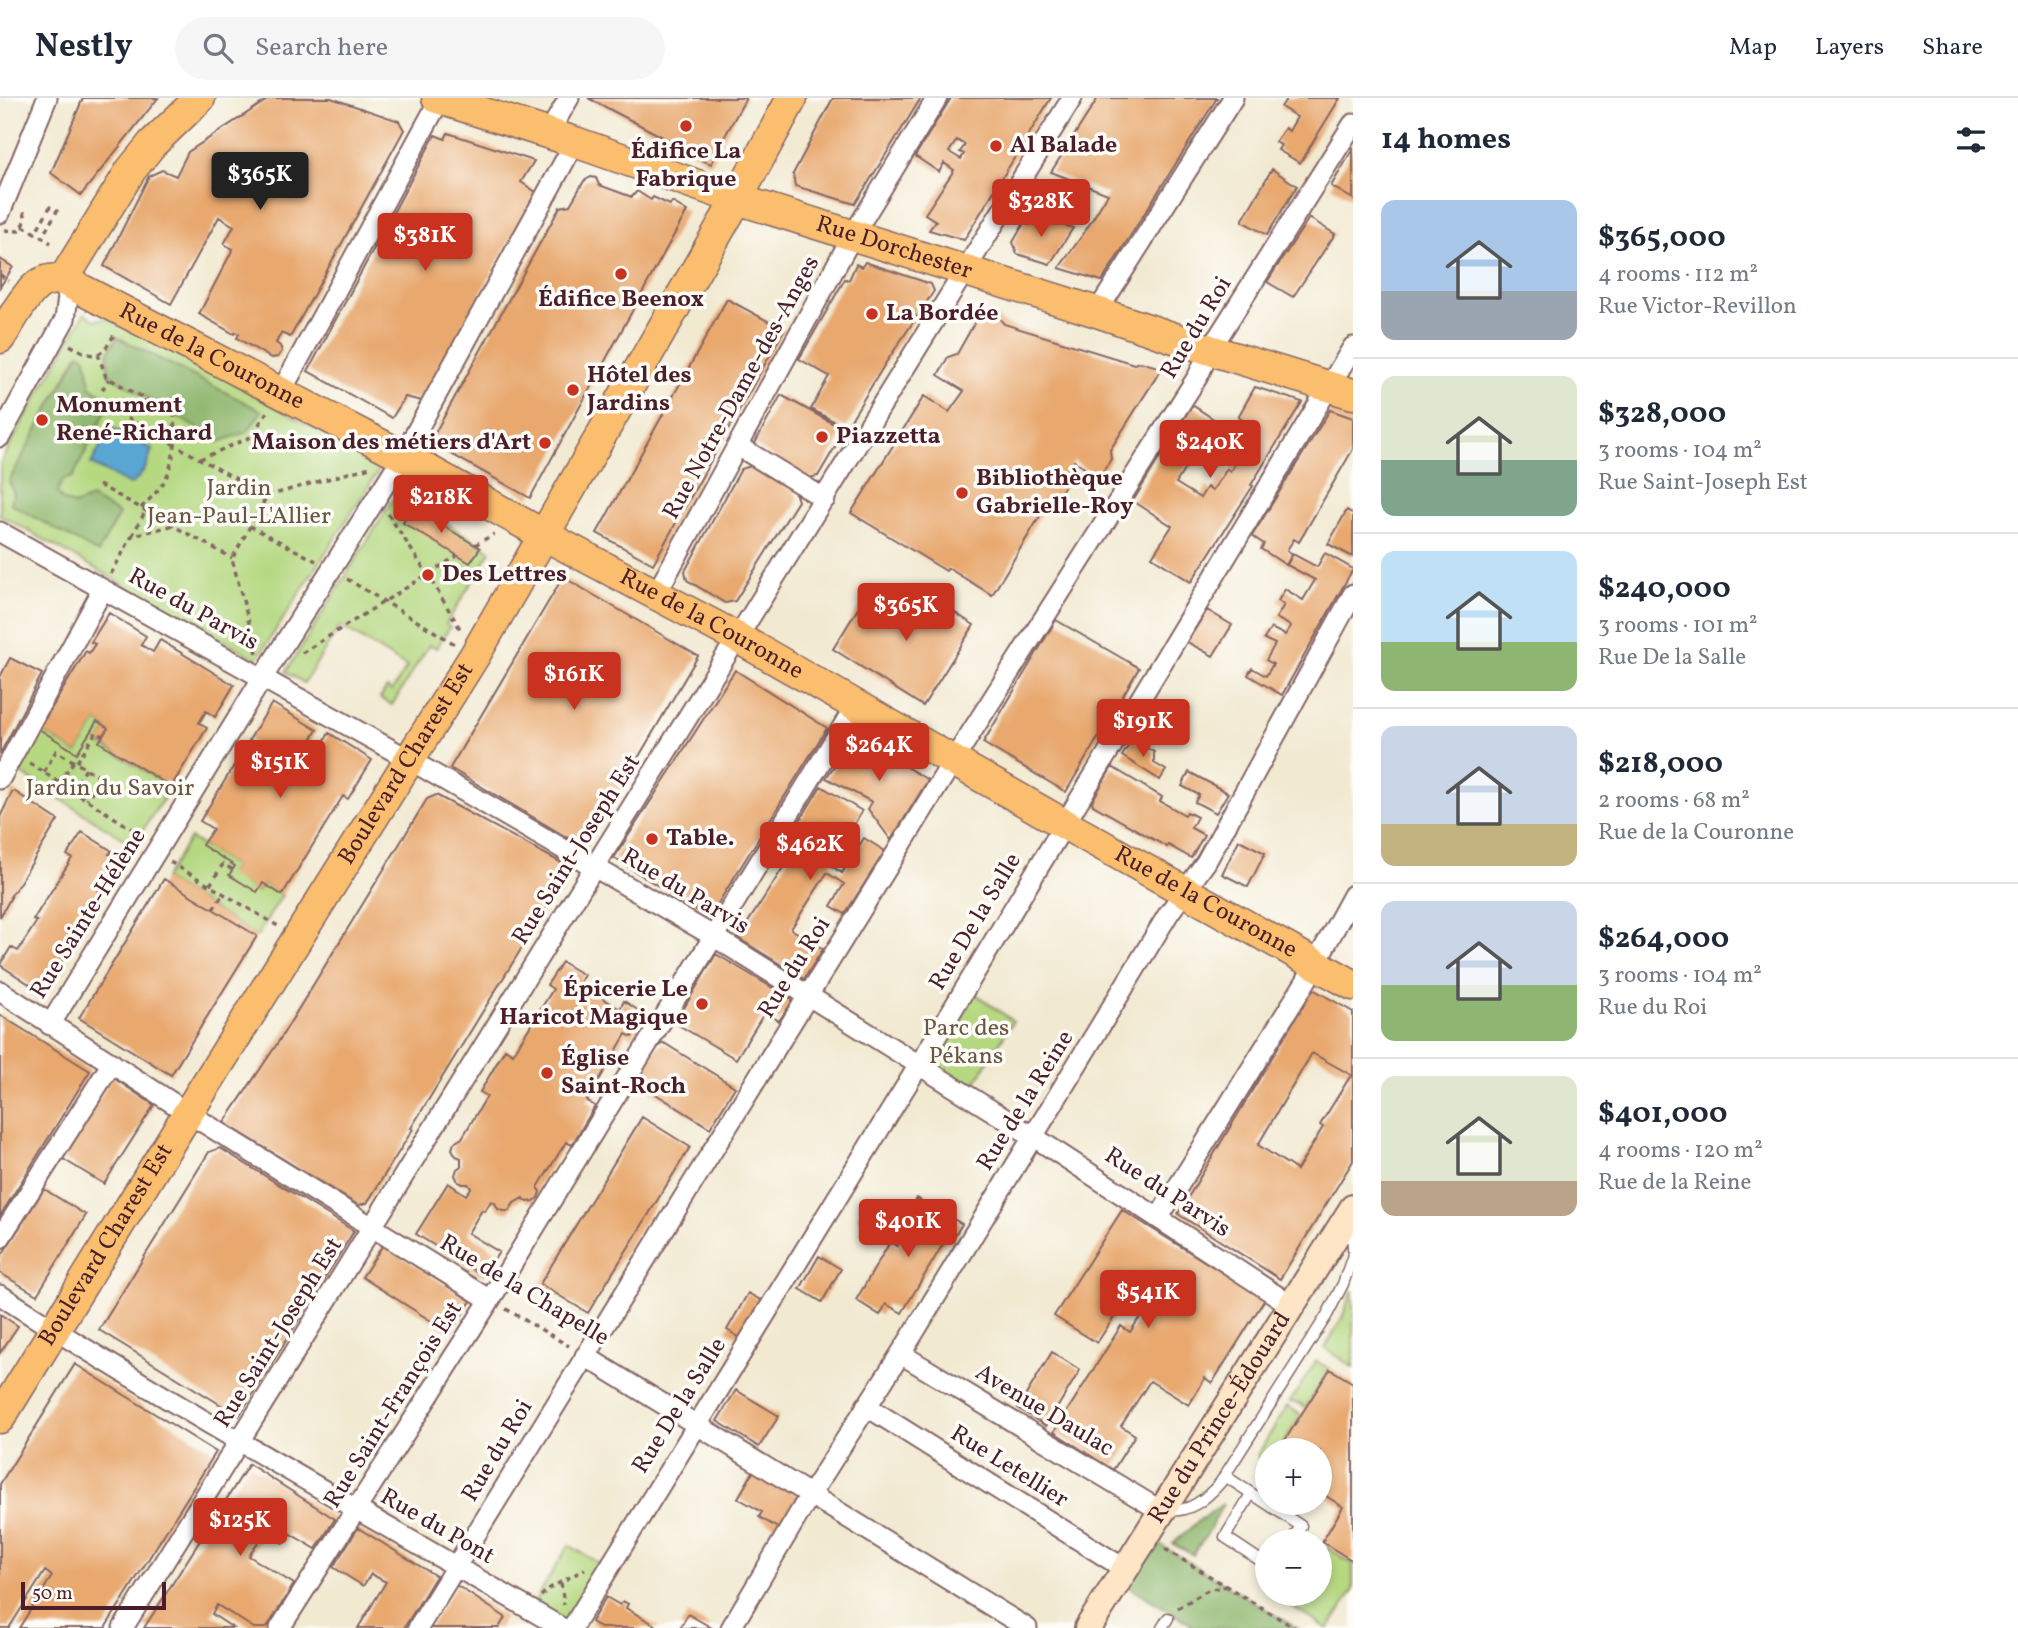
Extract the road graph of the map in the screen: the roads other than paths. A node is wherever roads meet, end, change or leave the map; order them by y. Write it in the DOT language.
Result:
graph roads {
  1 [pos="47,98"];
  2 [pos="180,98"];
  3 [pos="200,98"];
  4 [pos="569,98"];
  5 [pos="792,98"];
  6 [pos="937,98"];
  7 [pos="1072,98"];
  8 [pos="1233,98"];
  9 [pos="438,99"];
  10 [pos="1353,124"];
  11 [pos="167,128"];
  12 [pos="562,138"];
  13 [pos="737,199"];
  14 [pos="0,213"];
  15 [pos="853,236"];
  16 [pos="966,271"];
  17 [pos="63,280"];
  18 [pos="1097,312"];
  19 [pos="0,338"];
  20 [pos="1353,347"];
  21 [pos="1210,350"];
  22 [pos="1341,390"];
  23 [pos="281,392"];
  24 [pos="0,438"];
  25 [pos="738,446"];
  26 [pos="403,456"];
  27 [pos="825,499"];
  28 [pos="0,532"];
  29 [pos="544,534"];
  30 [pos="103,589"];
  31 [pos="656,594"];
  32 [pos="1353,594"];
  33 [pos="738,638"];
  34 [pos="263,677"];
  35 [pos="856,705"];
  36 [pos="410,760"];
  37 [pos="953,761"];
  38 [pos="0,779"];
  39 [pos="1064,824"];
  40 [pos="595,867"];
  41 [pos="1186,891"];
  42 [pos="1353,895"];
  43 [pos="713,936"];
  44 [pos="1316,963"];
  45 [pos="1353,985"];
  46 [pos="0,991"];
  47 [pos="807,996"];
  48 [pos="50,1025"];
  49 [pos="112,1063"];
  50 [pos="919,1065"];
  51 [pos="188,1113"];
  52 [pos="1034,1137"];
  53 [pos="1352,1209"];
  54 [pos="1159,1217"];
  55 [pos="373,1228"];
  56 [pos="0,1238"];
  57 [pos="1353,1248"];
  58 [pos="1353,1255"];
  59 [pos="0,1295"];
  60 [pos="490,1300"];
  61 [pos="1291,1305"];
  62 [pos="55,1330"];
  63 [pos="901,1354"];
  64 [pos="585,1356"];
  65 [pos="866,1406"];
  66 [pos="0,1418"];
  67 [pos="697,1426"];
  68 [pos="241,1441"];
  69 [pos="1225,1476"];
  70 [pos="1251,1494"];
  71 [pos="810,1495"];
  72 [pos="357,1509"];
  73 [pos="1161,1511"];
  74 [pos="1299,1529"];
  75 [pos="1255,1557"];
  76 [pos="457,1566"];
  77 [pos="1125,1569"];
  78 [pos="1170,1615"];
  79 [pos="124,1628"];
  80 [pos="279,1628"];
  81 [pos="418,1628"];
  82 [pos="562,1628"];
  83 [pos="572,1628"];
  84 [pos="731,1628"];
  85 [pos="1027,1628"];
  86 [pos="1088,1628"];
  87 [pos="1162,1628"];
  1 -- 14 [label="street"];
  2 -- 11 [label="street"];
  3 -- 11 [label="main road"];
  4 -- 12 [label="street, Rue Sainte-Hélène"];
  5 -- 13 [label="main road, Boulevard Charest Est"];
  6 -- 15 [label="street, Rue Notre-Dame-des-Anges"];
  7 -- 16 [label="street, Rue Saint-Joseph Est"];
  8 -- 18 [label="street"];
  9 -- 12 [label="main road, Rue Dorchester"];
  9 -- 23 [label="street"];
  10 -- 21 [label="street, Rue du Roi"];
  11 -- 17 [label="main road"];
  12 -- 13 [label="main road, Rue Dorchester"];
  12 -- 26 [label="street, Rue Sainte-Hélène"];
  13 -- 15 [label="main road, Rue Dorchester"];
  13 -- 29 [label="main road, Boulevard Charest Est"];
  15 -- 16 [label="main road, Rue Dorchester"];
  15 -- 25 [label="street, Rue Notre-Dame-des-Anges"];
  16 -- 18 [label="main road, Rue Dorchester"];
  16 -- 27 [label="street, Rue Saint-Joseph Est"];
  17 -- 19 [label="main road"];
  17 -- 23 [label="main road, Rue de la Couronne"];
  17 -- 24 [label="street"];
  18 -- 21 [label="main road, Rue Dorchester"];
  20 -- 22 [label="street, Rue De la Salle"];
  21 -- 22 [label="main road, Rue Dorchester"];
  21 -- 37 [label="street, Rue du Roi"];
  22 -- 39 [label="street, Rue De la Salle"];
  23 -- 26 [label="main road, Rue de la Couronne"];
  25 -- 27 [label="street"];
  25 -- 31 [label="street, Rue Notre-Dame-des-Anges"];
  26 -- 29 [label="main road, Rue de la Couronne"];
  26 -- 34 [label="street, Rue Sainte-Hélène"];
  27 -- 33 [label="street, Rue Saint-Joseph Est"];
  28 -- 30 [label="street, Rue du Parvis"];
  29 -- 31 [label="main road, Rue de la Couronne"];
  29 -- 36 [label="main road, Boulevard Charest Est"];
  30 -- 34 [label="street, Rue du Parvis"];
  30 -- 38 [label="street"];
  31 -- 33 [label="main road, Rue de la Couronne"];
  32 -- 41 [label="street, Rue de la Reine"];
  33 -- 35 [label="main road, Rue de la Couronne"];
  33 -- 40 [label="street, Rue Saint-Joseph Est"];
  34 -- 36 [label="street, Rue du Parvis"];
  34 -- 48 [label="street, Rue Sainte-Hélène"];
  35 -- 37 [label="main road, Rue de la Couronne"];
  35 -- 43 [label="street, Rue Saint-François Est"];
  36 -- 40 [label="street, Rue du Parvis"];
  36 -- 51 [label="main road, Boulevard Charest Est"];
  37 -- 39 [label="main road, Rue de la Couronne"];
  37 -- 47 [label="street, Rue du Roi"];
  39 -- 41 [label="main road, Rue de la Couronne"];
  39 -- 50 [label="street, Rue De la Salle"];
  40 -- 43 [label="street, Rue du Parvis"];
  40 -- 55 [label="street, Rue Saint-Joseph Est"];
  41 -- 44 [label="main road, Rue de la Couronne"];
  41 -- 52 [label="street, Rue de la Reine"];
  42 -- 44 [label="street"];
  43 -- 47 [label="street, Rue du Parvis"];
  43 -- 60 [label="street, Rue Saint-François Est"];
  44 -- 45 [label="main road, Rue de la Couronne"];
  44 -- 54 [label="street"];
  46 -- 48 [label="street, Rue de la Chapelle"];
  47 -- 50 [label="street, Rue du Parvis"];
  47 -- 64 [label="street, Rue du Roi"];
  48 -- 49 [label="street, Rue de la Chapelle"];
  49 -- 51 [label="street, Rue de la Chapelle"];
  49 -- 56 [label="street"];
  50 -- 52 [label="street, Rue du Parvis"];
  50 -- 67 [label="street, Rue De la Salle"];
  51 -- 55 [label="street, Rue de la Chapelle"];
  51 -- 62 [label="main road, Boulevard Charest Est"];
  52 -- 54 [label="street, Rue du Parvis"];
  52 -- 63 [label="street, Rue de la Reine"];
  53 -- 57 [label="lane"];
  53 -- 61 [label="street, Rue du Prince-Édouard"];
  54 -- 61 [label="street, Rue du Parvis"];
  55 -- 60 [label="street, Rue de la Chapelle"];
  55 -- 68 [label="street, Rue Saint-Joseph Est"];
  58 -- 69 [label="lane"];
  59 -- 62 [label="street, Rue du Pont"];
  60 -- 72 [label="street, Rue Saint-François Est"];
  61 -- 73 [label="street, Rue du Prince-Édouard"];
  62 -- 66 [label="main road, Boulevard Charest Est"];
  62 -- 68 [label="street, Rue du Pont"];
  63 -- 65 [label="street, Rue de la Reine"];
  63 -- 73 [label="street, Avenue Daulac"];
  64 -- 67 [label="street, Rue de la Chapelle"];
  64 -- 76 [label="street, Rue du Roi"];
  65 -- 71 [label="street, Rue de la Reine"];
  65 -- 77 [label="street, Rue Letellier"];
  67 -- 71 [label="street, Rue de la Chapelle"];
  67 -- 83 [label="street, Rue De la Salle"];
  68 -- 72 [label="street, Rue du Pont"];
  68 -- 79 [label="street, Rue Saint-Joseph Est"];
  69 -- 70 [label="lane"];
  69 -- 73 [label="lane"];
  70 -- 74 [label="lane"];
  70 -- 75 [label="lane"];
  71 -- 84 [label="street, Rue de la Reine"];
  71 -- 85 [label="street, Rue de la Chapelle"];
  72 -- 76 [label="street, Rue du Pont"];
  72 -- 80 [label="street, Rue Saint-François Est"];
  73 -- 77 [label="street, Rue du Prince-Édouard"];
  76 -- 81 [label="street, Rue du Roi"];
  76 -- 82 [label="street, Rue du Pont"];
  77 -- 86 [label="street, Rue du Prince-Édouard"];
  78 -- 87 [label="lane"];
}
